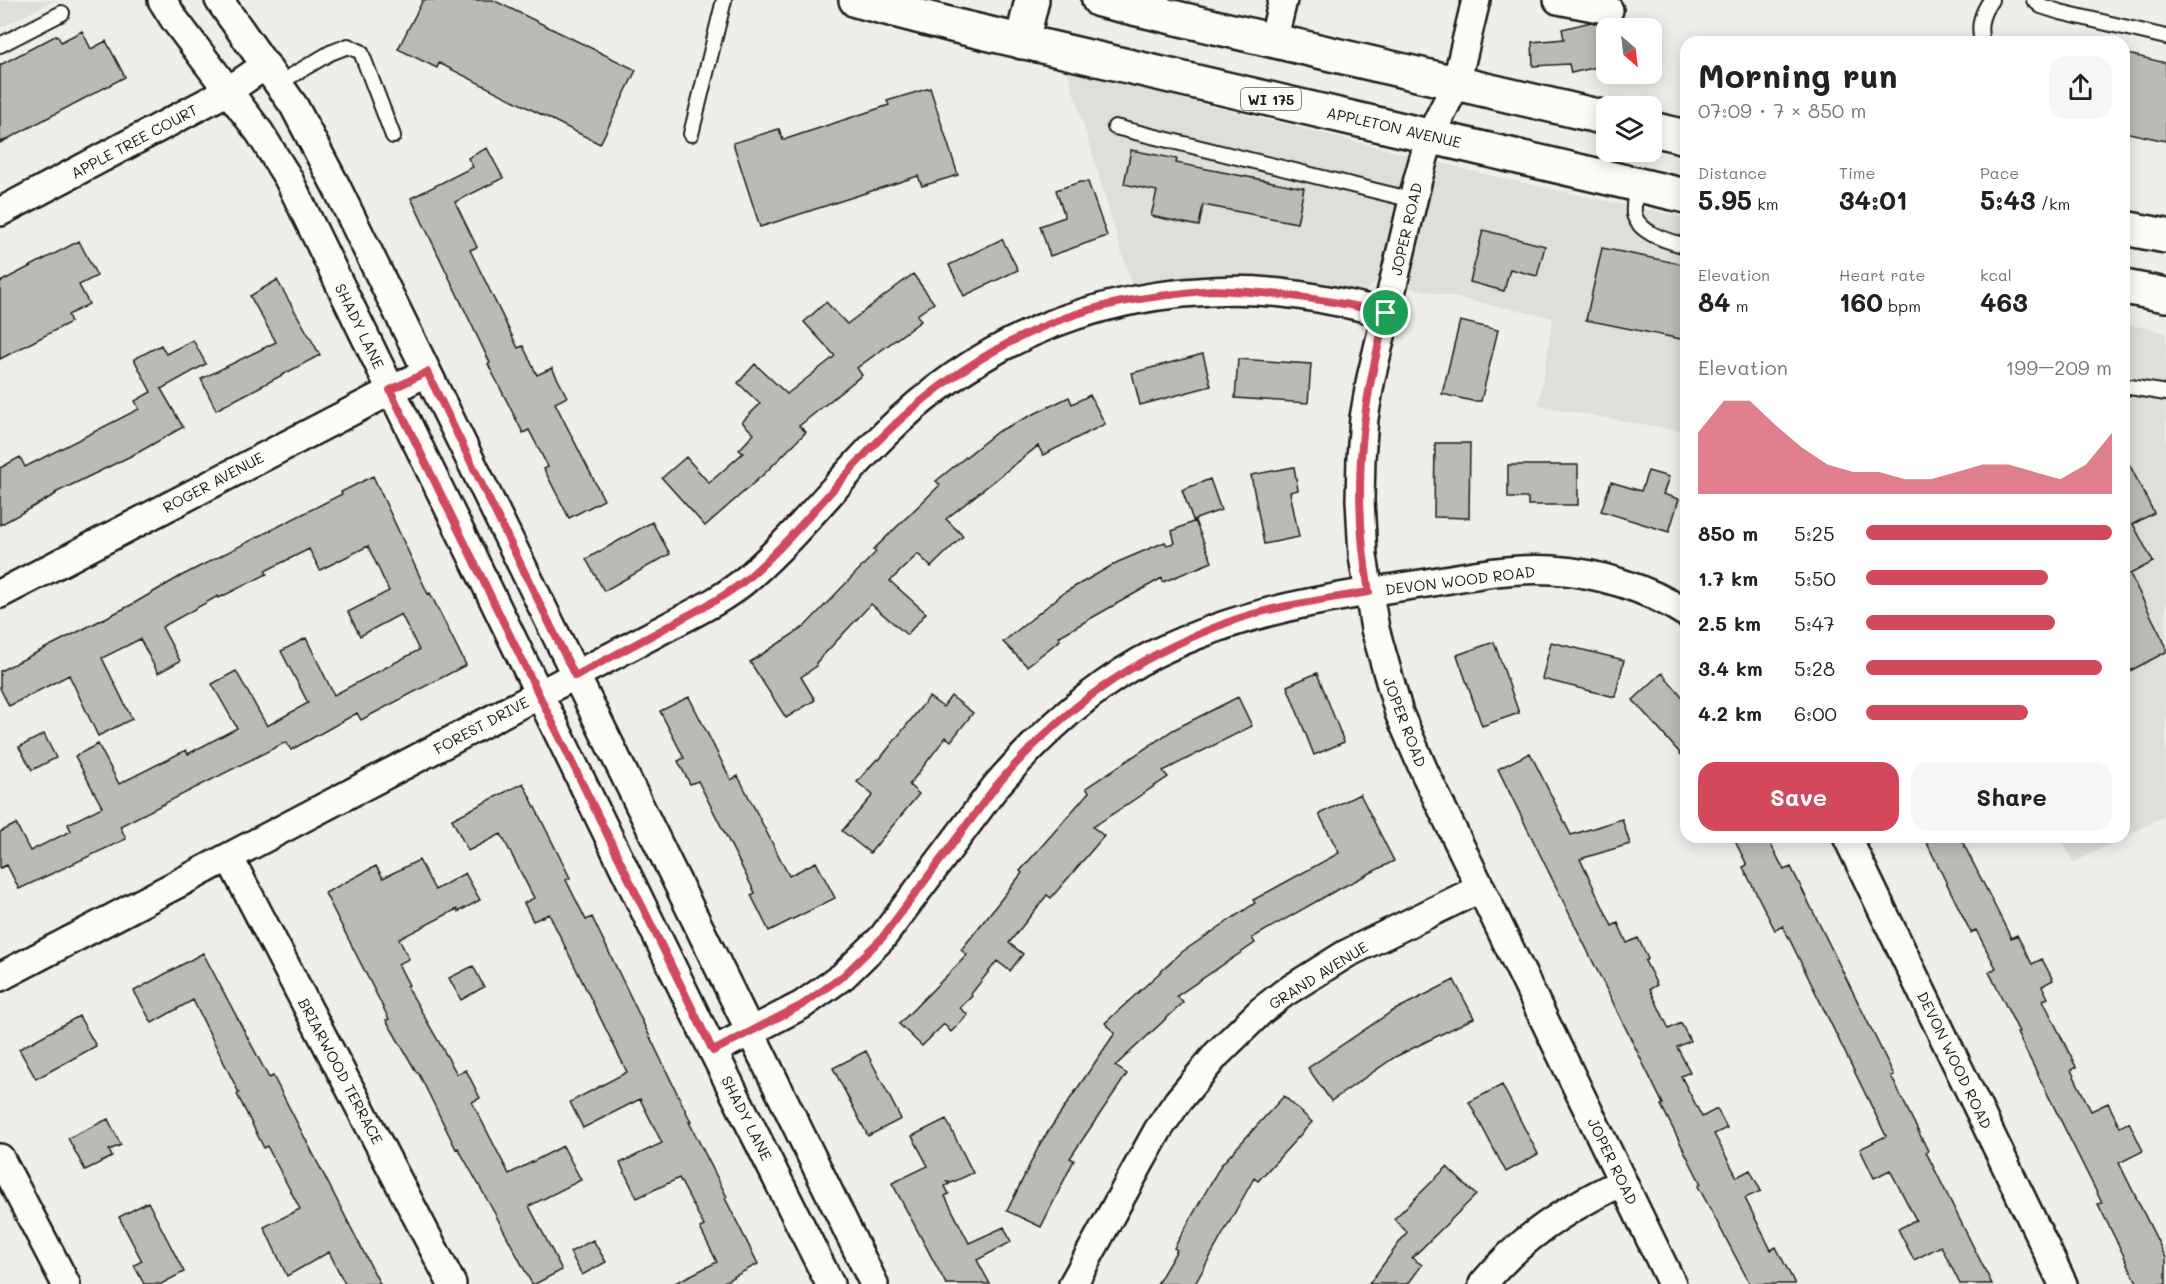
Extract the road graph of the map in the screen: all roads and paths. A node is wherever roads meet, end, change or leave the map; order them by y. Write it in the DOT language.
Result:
graph roads {
  1 [pos="162,0"];
  2 [pos="219,0"];
  3 [pos="724,0"];
  4 [pos="856,0"];
  5 [pos="1032,0"];
  6 [pos="1099,0"];
  7 [pos="1283,0"];
  8 [pos="1476,0"];
  9 [pos="1558,0"];
  10 [pos="1991,0"];
  11 [pos="2034,0"];
  12 [pos="1609,10"];
  13 [pos="62,13"];
  14 [pos="1981,36"];
  15 [pos="2166,37"];
  16 [pos="1273,40"];
  17 [pos="1022,42"];
  18 [pos="0,45"];
  19 [pos="273,74"];
  20 [pos="1456,84"];
  21 [pos="228,91"];
  22 [pos="1596,116"];
  23 [pos="1114,127"];
  24 [pos="1662,131"];
  25 [pos="691,134"];
  26 [pos="393,136"];
  27 [pos="1430,136"];
  28 [pos="1680,136"];
  29 [pos="1636,184"];
  30 [pos="1680,195"];
  31 [pos="1413,200"];
  32 [pos="0,212"];
  33 [pos="2130,229"];
  34 [pos="2166,236"];
  35 [pos="1680,244"];
  36 [pos="2130,288"];
  37 [pos="2166,295"];
  38 [pos="1386,313"];
  39 [pos="427,372"];
  40 [pos="2130,387"];
  41 [pos="390,390"];
  42 [pos="2166,393"];
  43 [pos="1369,592"];
  44 [pos="0,594"];
  45 [pos="1680,609"];
  46 [pos="575,676"];
  47 [pos="539,694"];
  48 [pos="1850,843"];
  49 [pos="229,857"];
  50 [pos="1481,888"];
  51 [pos="0,977"];
  52 [pos="751,1032"];
  53 [pos="713,1051"];
  54 [pos="0,1158"];
  55 [pos="1623,1182"];
  56 [pos="66,1284"];
  57 [pos="452,1284"];
  58 [pos="830,1284"];
  59 [pos="874,1284"];
  60 [pos="1073,1284"];
  61 [pos="1483,1284"];
  62 [pos="1672,1284"];
  63 [pos="2063,1284"];
  1 -- 21 [label="street, SHADY LANE"];
  2 -- 19 [label="street"];
  3 -- 25 [label="lane"];
  4 -- 17 [label="main road, APPLETON AVENUE / WI 175"];
  5 -- 17 [label="main road"];
  6 -- 16 [label="main road"];
  7 -- 16 [label="street"];
  8 -- 20 [label="street, JOPER ROAD"];
  9 -- 12 [label="street"];
  10 -- 14 [label="lane"];
  11 -- 15 [label="lane"];
  13 -- 18 [label="lane"];
  16 -- 20 [label="main road"];
  17 -- 27 [label="main road, APPLETON AVENUE / WI 175"];
  19 -- 21 [label="street, APPLE TREE COURT"];
  19 -- 26 [label="lane"];
  19 -- 39 [label="street"];
  20 -- 22 [label="main road"];
  20 -- 27 [label="street, JOPER ROAD"];
  21 -- 32 [label="street, APPLE TREE COURT"];
  21 -- 41 [label="street, SHADY LANE"];
  23 -- 31 [label="lane"];
  24 -- 28 [label="main road"];
  27 -- 29 [label="main road, APPLETON AVENUE / WI 175"];
  27 -- 31 [label="street, JOPER ROAD"];
  29 -- 30 [label="main road, APPLETON AVENUE / WI 175"];
  29 -- 35 [label="lane"];
  31 -- 38 [label="street, JOPER ROAD"];
  33 -- 34 [label="main road"];
  36 -- 37 [label="main road"];
  38 -- 43 [label="street, JOPER ROAD"];
  38 -- 46 [label="street, FOREST DRIVE"];
  39 -- 41 [label="street, ROGER AVENUE"];
  39 -- 46 [label="street"];
  40 -- 42 [label="lane"];
  41 -- 44 [label="street, ROGER AVENUE"];
  41 -- 47 [label="street, SHADY LANE"];
  43 -- 45 [label="street, DEVON WOOD ROAD"];
  43 -- 50 [label="street, JOPER ROAD"];
  43 -- 52 [label="street, DEVON WOOD ROAD"];
  46 -- 47 [label="street, FOREST DRIVE"];
  46 -- 52 [label="street"];
  47 -- 49 [label="street, FOREST DRIVE"];
  47 -- 53 [label="street, SHADY LANE"];
  48 -- 63 [label="street, DEVON WOOD ROAD"];
  49 -- 51 [label="street, FOREST DRIVE"];
  49 -- 57 [label="street, BRIARWOOD TERRACE"];
  50 -- 55 [label="street, JOPER ROAD"];
  50 -- 60 [label="street, GRAND AVENUE"];
  52 -- 53 [label="street, DEVON WOOD ROAD"];
  52 -- 59 [label="street"];
  53 -- 58 [label="street, SHADY LANE"];
  54 -- 56 [label="street"];
  55 -- 61 [label="street"];
  55 -- 62 [label="street, JOPER ROAD"];
}
